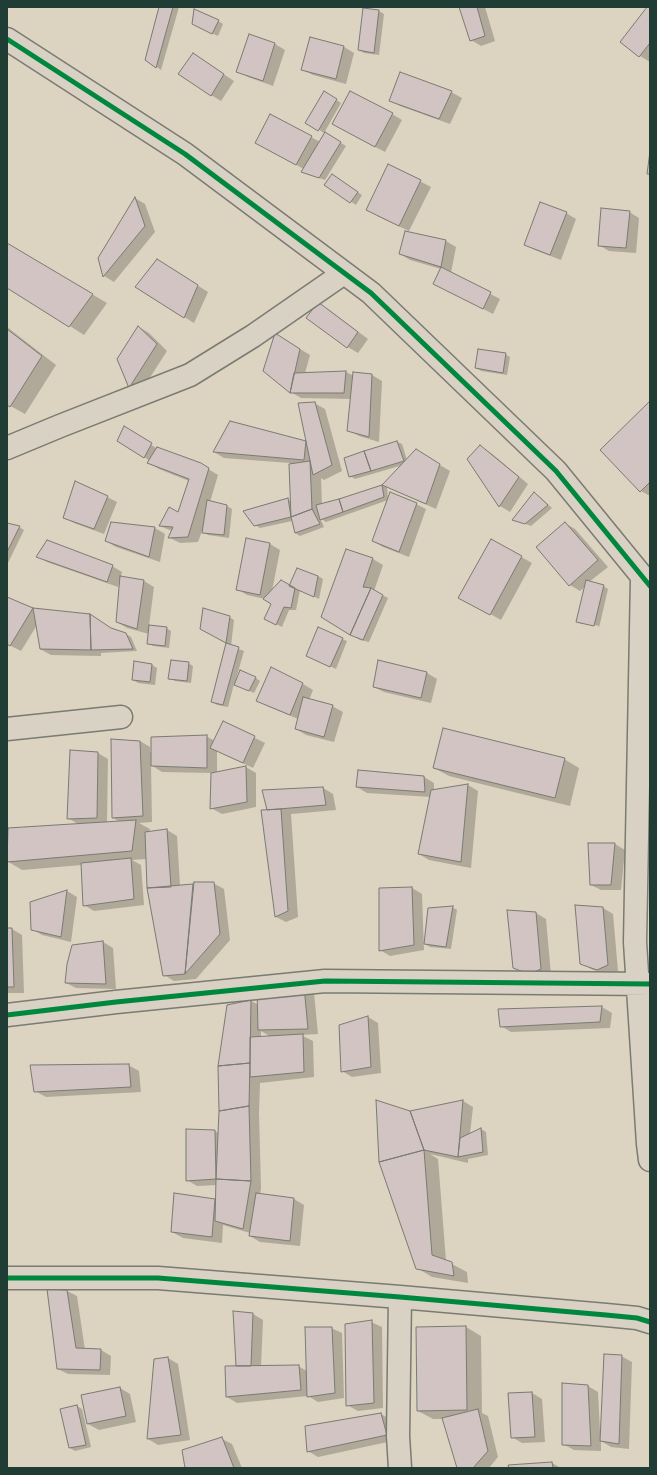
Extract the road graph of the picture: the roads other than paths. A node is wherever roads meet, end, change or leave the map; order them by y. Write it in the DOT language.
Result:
graph roads {
  1 [pos="7,39"];
  2 [pos="344,273"];
  3 [pos="7,448"];
  4 [pos="646,582"];
  5 [pos="121,717"];
  6 [pos="7,729"];
  7 [pos="644,983"];
  8 [pos="7,1015"];
  9 [pos="650,1160"];
  10 [pos="7,1278"];
  11 [pos="400,1297"];
  12 [pos="650,1322"];
  13 [pos="400,1468"];
  1 -- 2 [label="street"];
  2 -- 3 [label="street"];
  2 -- 4 [label="street"];
  4 -- 7 [label="street"];
  5 -- 6 [label="street"];
  7 -- 8 [label="street"];
  7 -- 9 [label="street"];
  10 -- 11 [label="street"];
  11 -- 12 [label="street"];
  11 -- 13 [label="street"];
}
